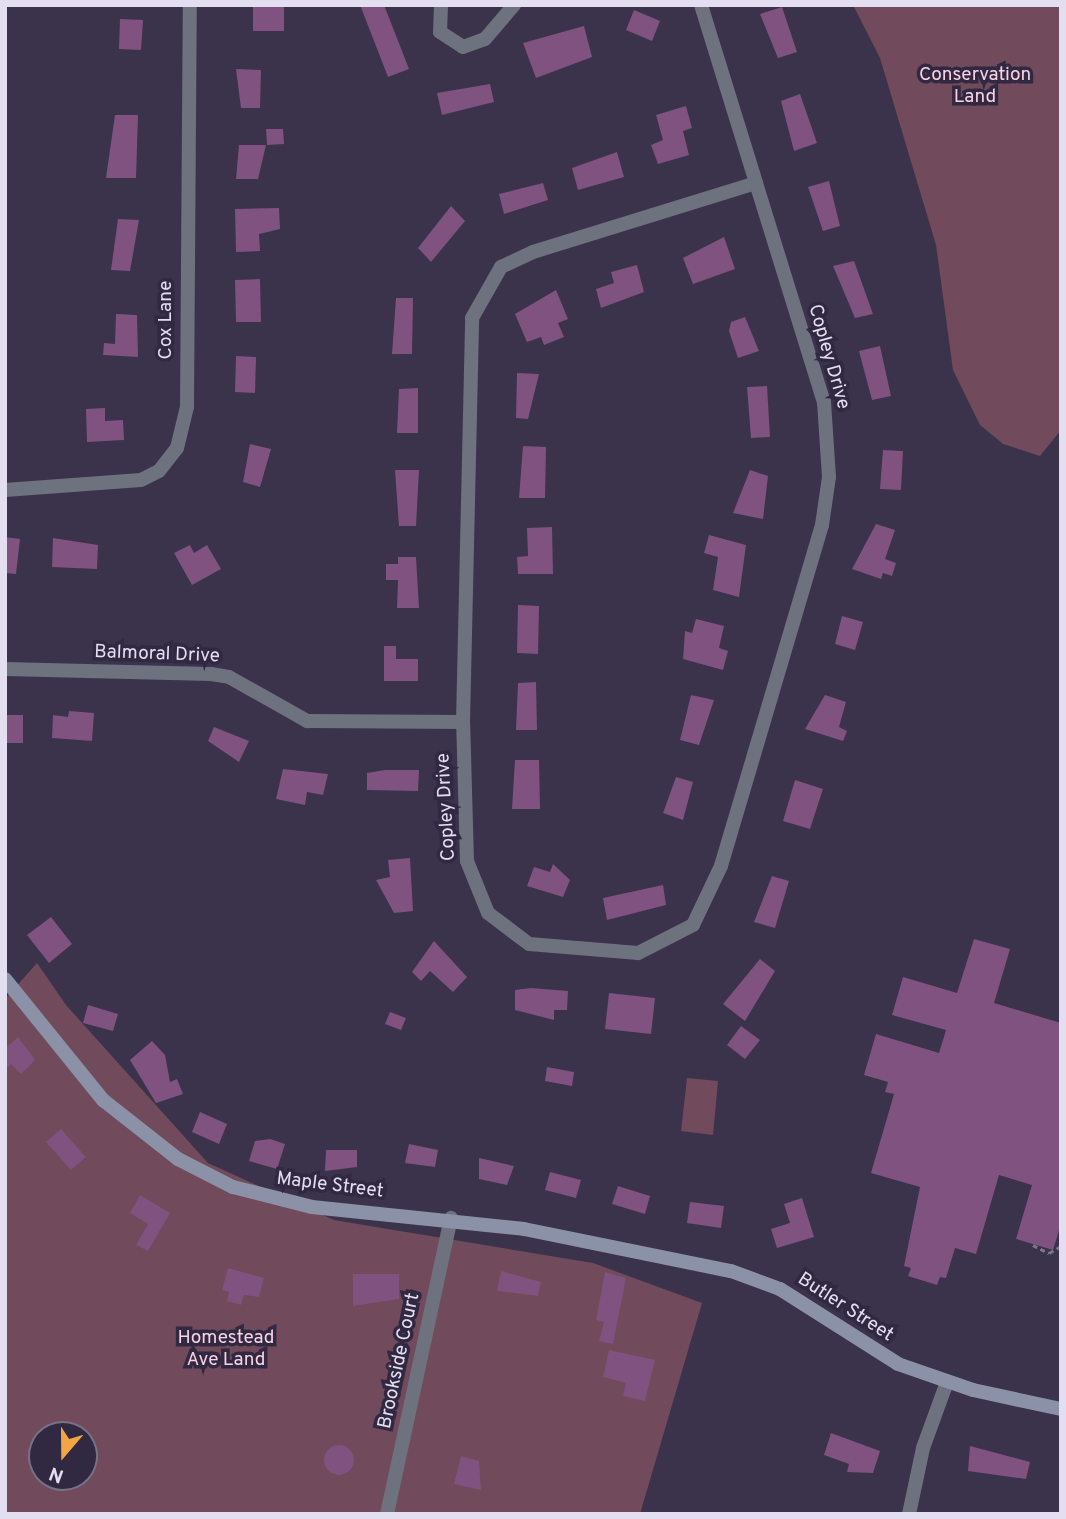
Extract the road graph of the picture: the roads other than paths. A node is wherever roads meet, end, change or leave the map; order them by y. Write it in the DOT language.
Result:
graph roads {
  1 [pos="190,5"];
  2 [pos="440,5"];
  3 [pos="701,5"];
  4 [pos="509,6"];
  5 [pos="756,183"];
  6 [pos="5,490"];
  7 [pos="5,669"];
  8 [pos="463,722"];
  9 [pos="5,979"];
  10 [pos="451,1218"];
  11 [pos="731,1271"];
  12 [pos="947,1382"];
  13 [pos="1061,1409"];
  14 [pos="387,1514"];
  15 [pos="909,1514"];
  1 -- 6 [label="street, Cox Lane"];
  2 -- 4 [label="street"];
  3 -- 5 [label="street, Copley Drive"];
  5 -- 8 [label="street, Copley Drive"];
  5 -- 8 [label="street, Copley Drive"];
  7 -- 8 [label="street, Balmoral Drive"];
  9 -- 10 [label="street, Maple Street"];
  10 -- 11 [label="street, Maple Street"];
  10 -- 14 [label="street, Brookside Court"];
  11 -- 12 [label="street, Butler Street"];
  12 -- 13 [label="street, Butler Street"];
  12 -- 15 [label="street"];
}
